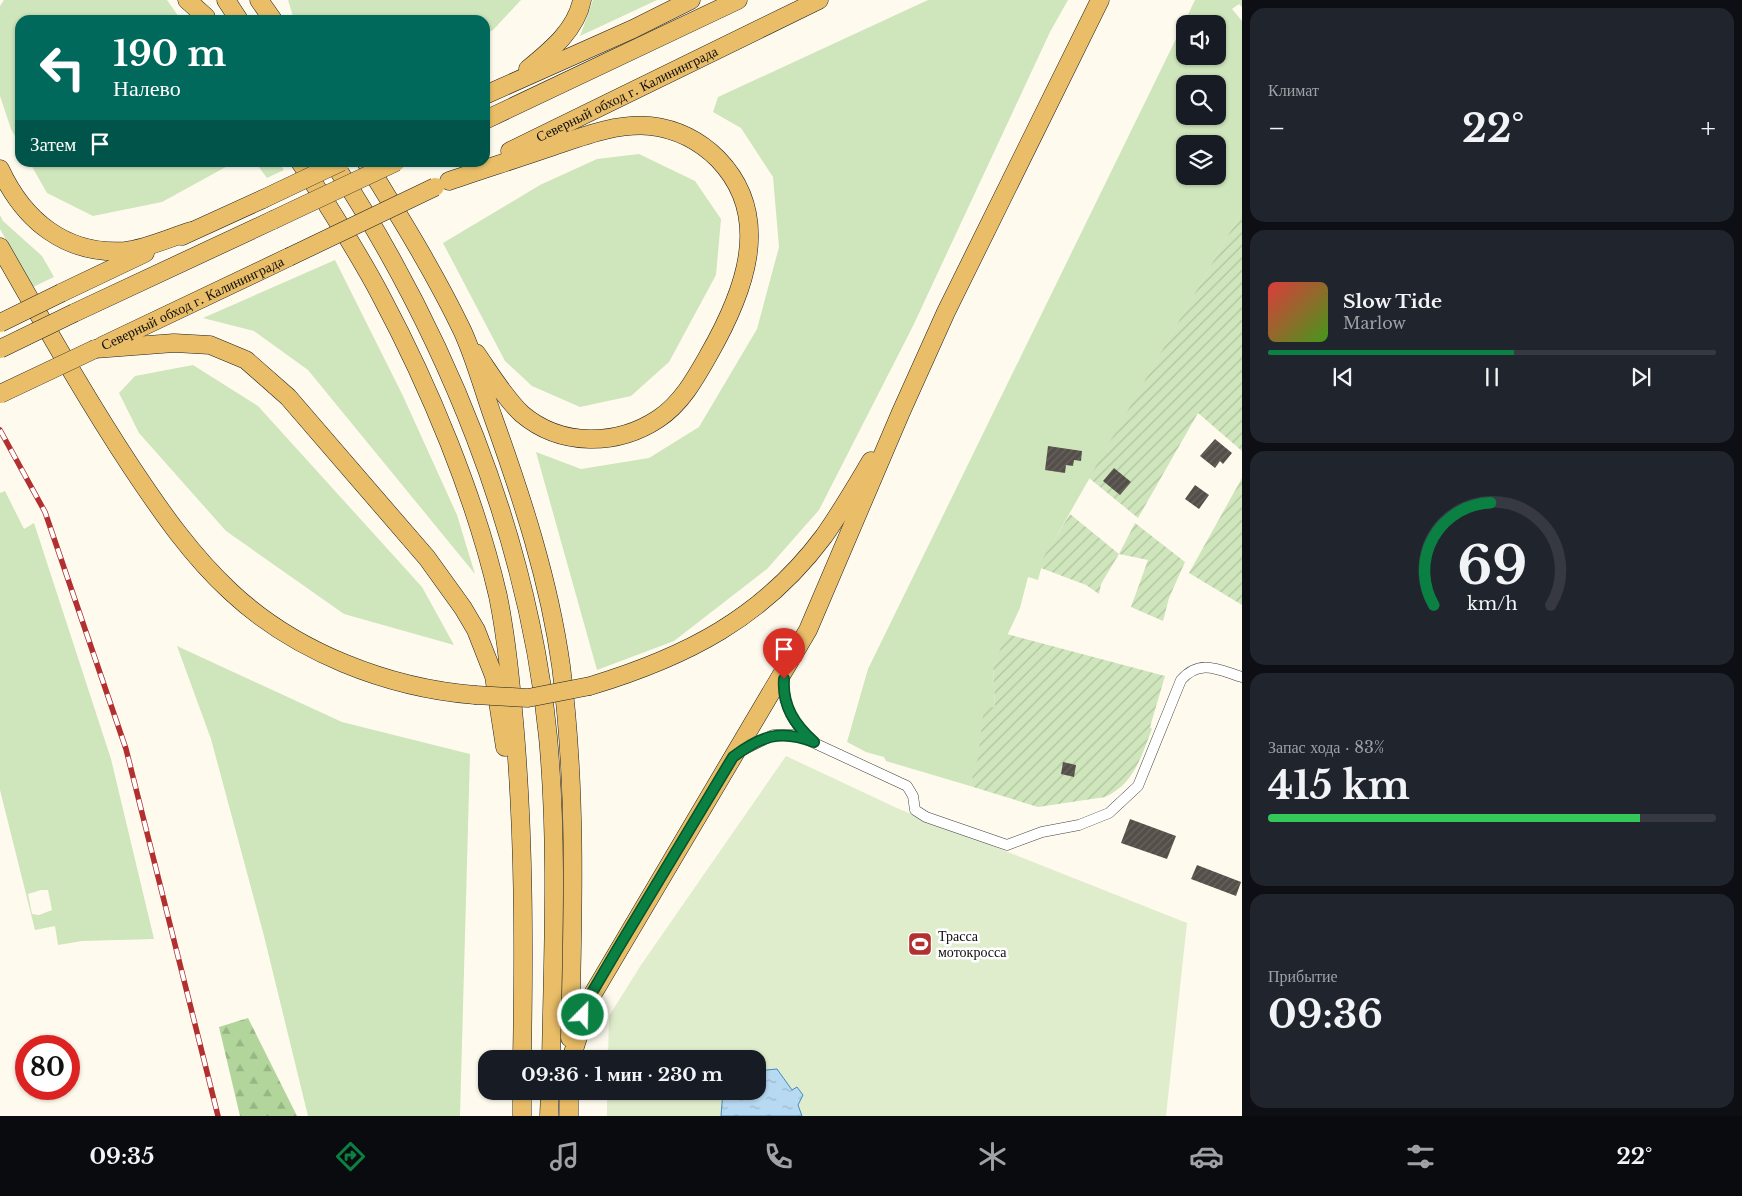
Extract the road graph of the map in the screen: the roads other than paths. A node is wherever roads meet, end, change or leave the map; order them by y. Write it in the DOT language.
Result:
graph roads {
  1 [pos="186,0"];
  2 [pos="196,0"];
  3 [pos="226,0"];
  4 [pos="259,0"];
  5 [pos="266,0"];
  6 [pos="582,0"];
  7 [pos="691,0"];
  8 [pos="738,0"];
  9 [pos="819,0"];
  10 [pos="1100,0"];
  11 [pos="204,15"];
  12 [pos="205,15"];
  13 [pos="236,15"];
  14 [pos="270,15"];
  15 [pos="272,15"];
  16 [pos="512,82"];
  17 [pos="490,93"];
  18 [pos="490,118"];
  19 [pos="490,161"];
  20 [pos="303,167"];
  21 [pos="330,167"];
  22 [pos="336,167"];
  23 [pos="369,167"];
  24 [pos="385,167"];
  25 [pos="477,167"];
  26 [pos="0,169"];
  27 [pos="442,184"];
  28 [pos="192,231"];
  29 [pos="0,247"];
  30 [pos="0,323"];
  31 [pos="463,333"];
  32 [pos="95,349"];
  33 [pos="0,350"];
  34 [pos="0,394"];
  35 [pos="901,412"];
  36 [pos="785,669"];
  37 [pos="1242,677"];
  38 [pos="814,742"];
  39 [pos="733,757"];
  40 [pos="522,811"];
  41 [pos="522,1050"];
  42 [pos="551,1050"];
  43 [pos="570,1050"];
  44 [pos="573,1050"];
  45 [pos="522,1100"];
  46 [pos="550,1100"];
  47 [pos="569,1100"];
  48 [pos="522,1116"];
  49 [pos="549,1116"];
  50 [pos="569,1116"];
  1 -- 11 [label="highway"];
  2 -- 12 [label="highway"];
  3 -- 13 [label="highway"];
  4 -- 14 [label="highway"];
  5 -- 15 [label="highway"];
  6 -- 16 [label="highway"];
  7 -- 16 [label="highway"];
  8 -- 18 [label="highway"];
  9 -- 19 [label="highway, Северный обход г. Калининграда"];
  10 -- 35 [label="highway"];
  16 -- 17 [label="highway"];
  20 -- 40 [label="highway"];
  21 -- 28 [label="highway, bridge"];
  22 -- 42 [label="highway"];
  23 -- 31 [label="highway"];
  24 -- 33 [label="highway, bridge"];
  25 -- 27 [label="highway, Северный обход г. Калининграда"];
  26 -- 28 [label="highway"];
  27 -- 31 [label="highway"];
  27 -- 32 [label="highway, Северный обход г. Калининграда, bridge"];
  28 -- 30 [label="highway, bridge"];
  29 -- 35 [label="highway, bridge"];
  31 -- 43 [label="highway"];
  32 -- 34 [label="highway, Северный обход г. Калининграда, bridge"];
  32 -- 40 [label="highway"];
  35 -- 36 [label="highway"];
  36 -- 38 [label="street"];
  36 -- 39 [label="highway"];
  37 -- 38 [label="street"];
  38 -- 39 [label="street"];
  39 -- 44 [label="highway"];
  40 -- 41 [label="highway"];
  45 -- 48 [label="highway"];
  46 -- 49 [label="highway"];
  47 -- 50 [label="highway"];
}
